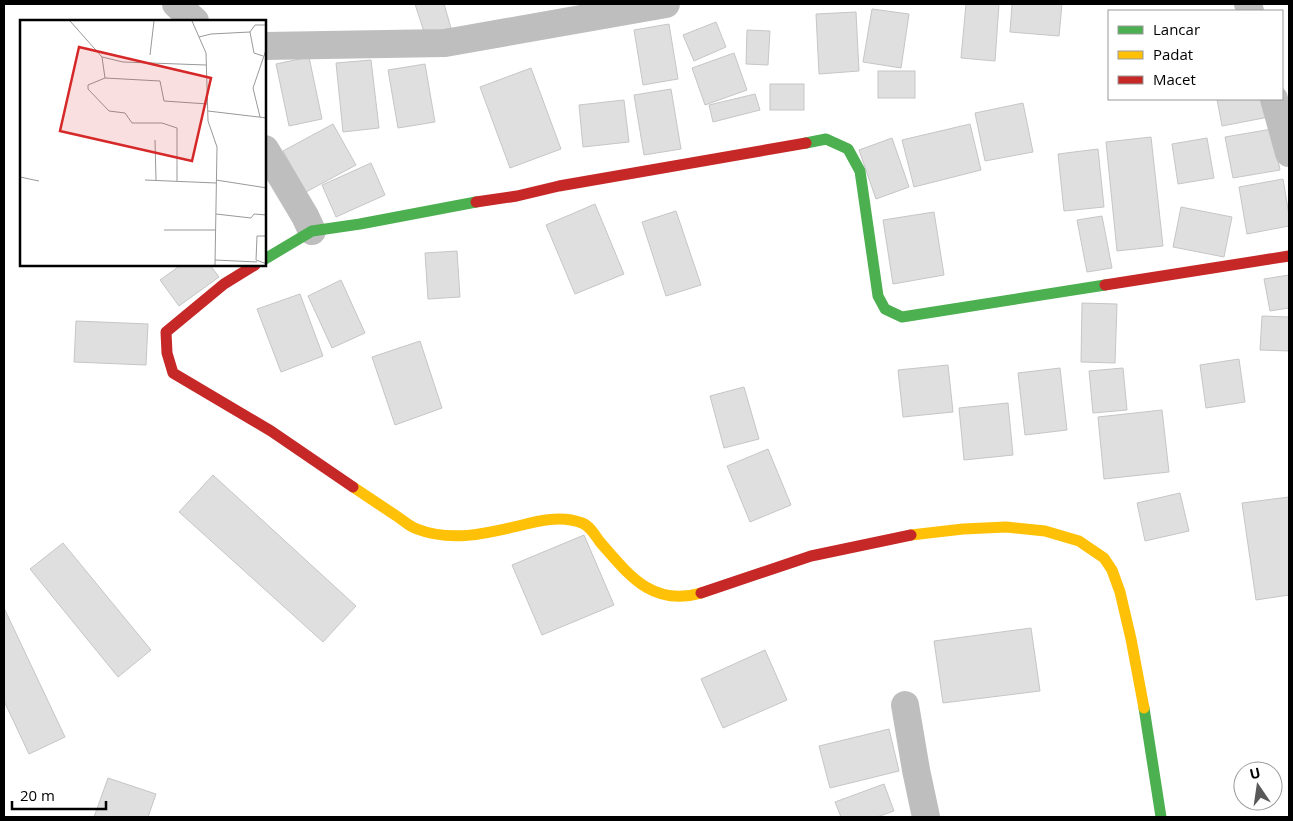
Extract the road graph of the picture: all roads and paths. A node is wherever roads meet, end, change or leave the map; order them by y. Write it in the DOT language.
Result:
graph roads {
  1 [pos="176,4"];
  2 [pos="666,4"];
  3 [pos="194,20"];
  4 [pos="266,46"];
  5 [pos="1274,100"];
  6 [pos="266,151"];
  7 [pos="1289,153"];
  8 [pos="312,231"];
  9 [pos="1289,256"];
  10 [pos="266,258"];
  11 [pos="253,266"];
  12 [pos="906,705"];
  13 [pos="926,817"];
  14 [pos="1161,817"];
  1 -- 3 [label="street"];
  2 -- 4 [label="street"];
  5 -- 7 [label="street"];
  6 -- 8 [label="street"];
  8 -- 9 [label="street"];
  8 -- 10 [label="street"];
  11 -- 14 [label="street"];
  12 -- 13 [label="street"];
}
